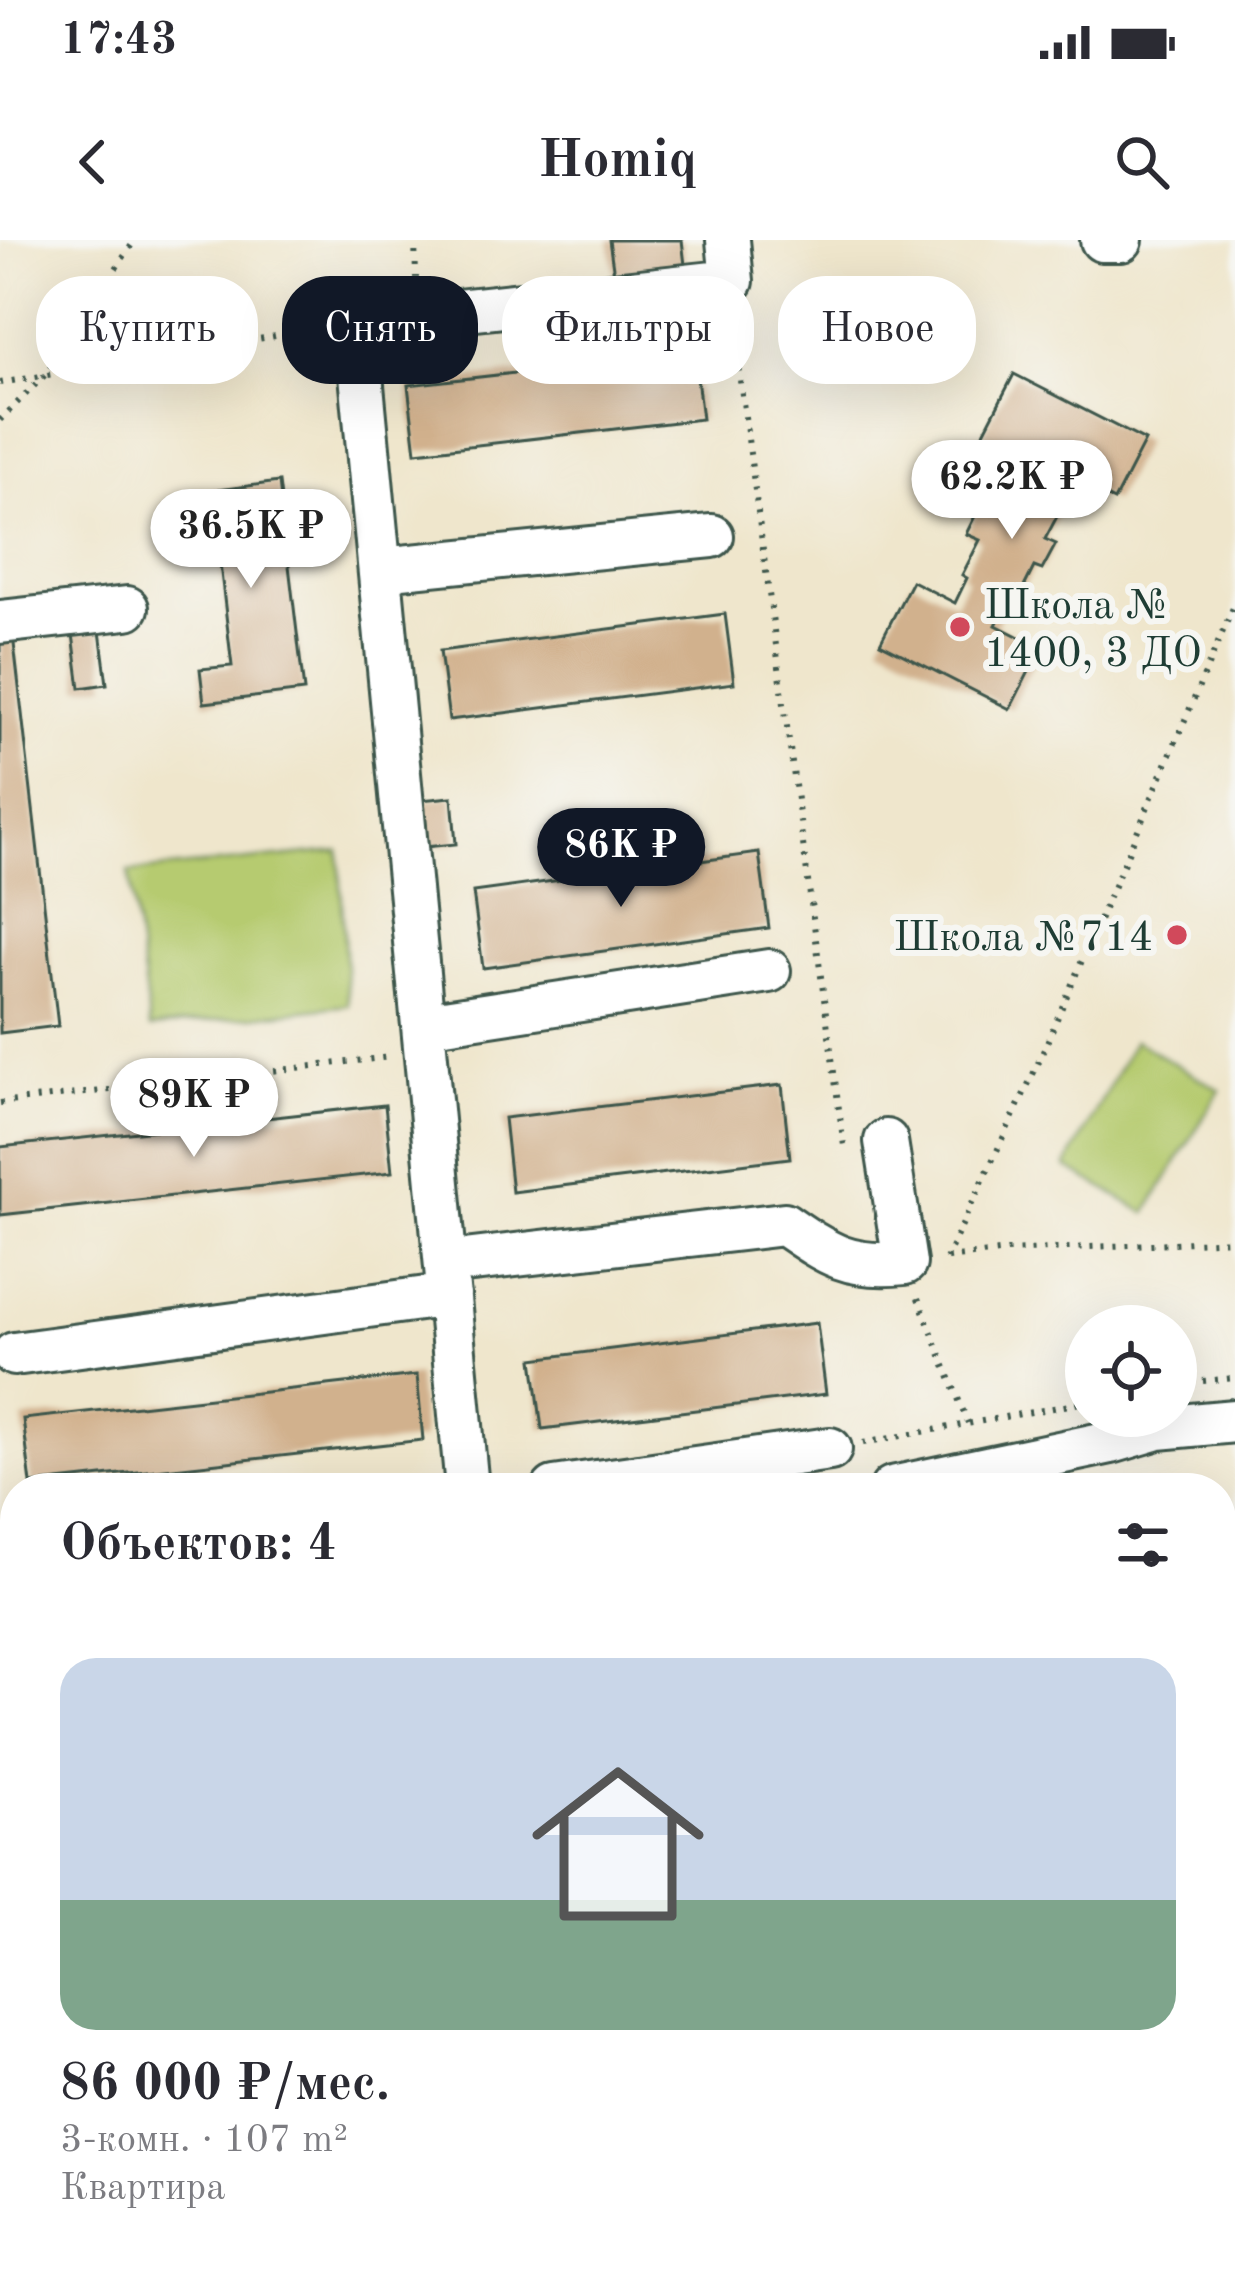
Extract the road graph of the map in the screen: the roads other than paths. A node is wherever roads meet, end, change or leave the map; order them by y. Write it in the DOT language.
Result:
graph roads {
  1 [pos="1102,240"];
  2 [pos="1121,240"];
  3 [pos="727,261"];
  4 [pos="712,536"];
  5 [pos="381,569"];
  6 [pos="127,608"];
  7 [pos="0,622"];
  8 [pos="769,971"];
  9 [pos="426,1038"];
  10 [pos="865,1147"];
  11 [pos="448,1279"];
  12 [pos="14,1354"];
  13 [pos="1235,1421"];
  14 [pos="830,1449"];
  15 [pos="466,1473"];
  16 [pos="660,1473"];
  17 [pos="963,1473"];
  1 -- 2 [label="street"];
  3 -- 5 [label="street"];
  4 -- 5 [label="street"];
  5 -- 9 [label="street"];
  6 -- 7 [label="street"];
  8 -- 9 [label="street"];
  9 -- 11 [label="street"];
  10 -- 11 [label="street"];
  11 -- 12 [label="street"];
  11 -- 15 [label="street"];
  13 -- 17 [label="street"];
  14 -- 16 [label="street"];
}
